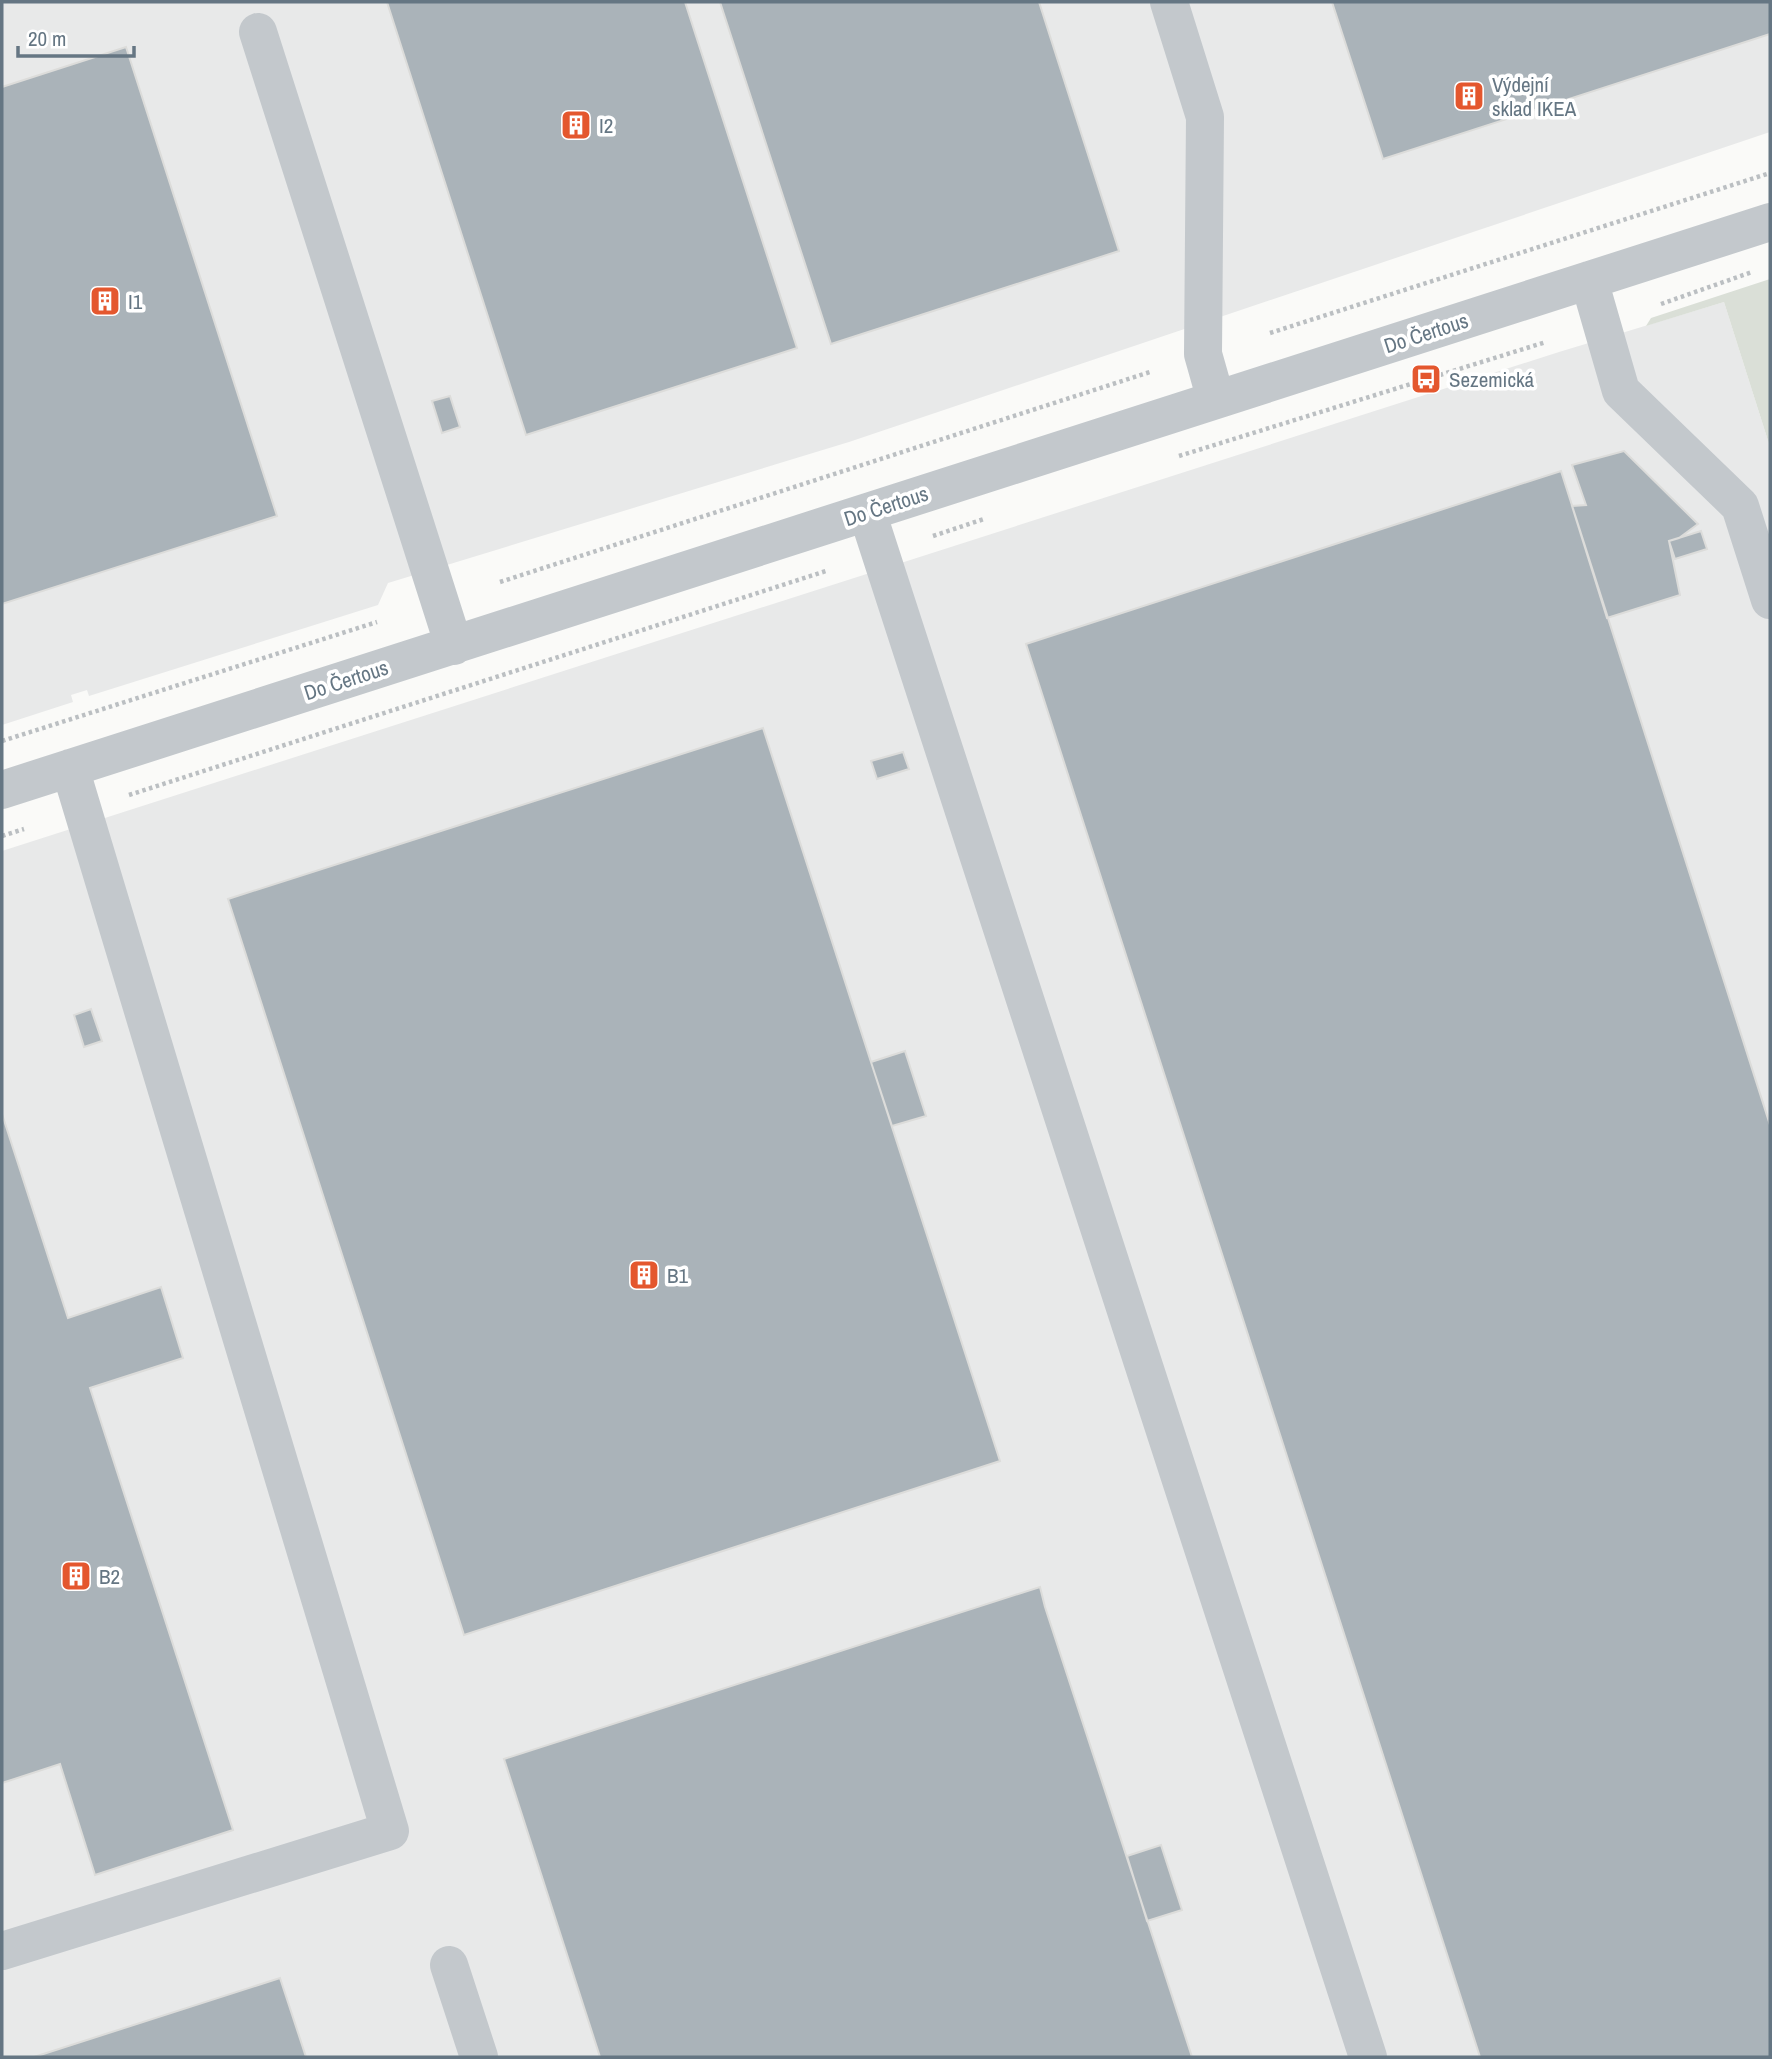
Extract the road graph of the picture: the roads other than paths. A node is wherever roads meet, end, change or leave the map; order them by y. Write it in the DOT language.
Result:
graph roads {
  1 [pos="1169,2"];
  2 [pos="257,32"];
  3 [pos="1770,222"];
  4 [pos="1589,280"];
  5 [pos="1216,400"];
  6 [pos="867,512"];
  7 [pos="1770,600"];
  8 [pos="454,646"];
  9 [pos="71,768"];
  10 [pos="2,790"];
  11 [pos="2,1951"];
  12 [pos="449,1965"];
  13 [pos="479,2057"];
  14 [pos="1368,2057"];
  1 -- 5 [label="street"];
  2 -- 8 [label="street"];
  3 -- 4 [label="street, Do Čertous"];
  4 -- 5 [label="street, Do Čertous"];
  4 -- 7 [label="street"];
  5 -- 6 [label="street, Do Čertous"];
  6 -- 8 [label="street, Do Čertous"];
  6 -- 14 [label="street"];
  8 -- 9 [label="street, Do Čertous"];
  9 -- 10 [label="street, Do Čertous"];
  9 -- 11 [label="street"];
  12 -- 13 [label="street"];
}
